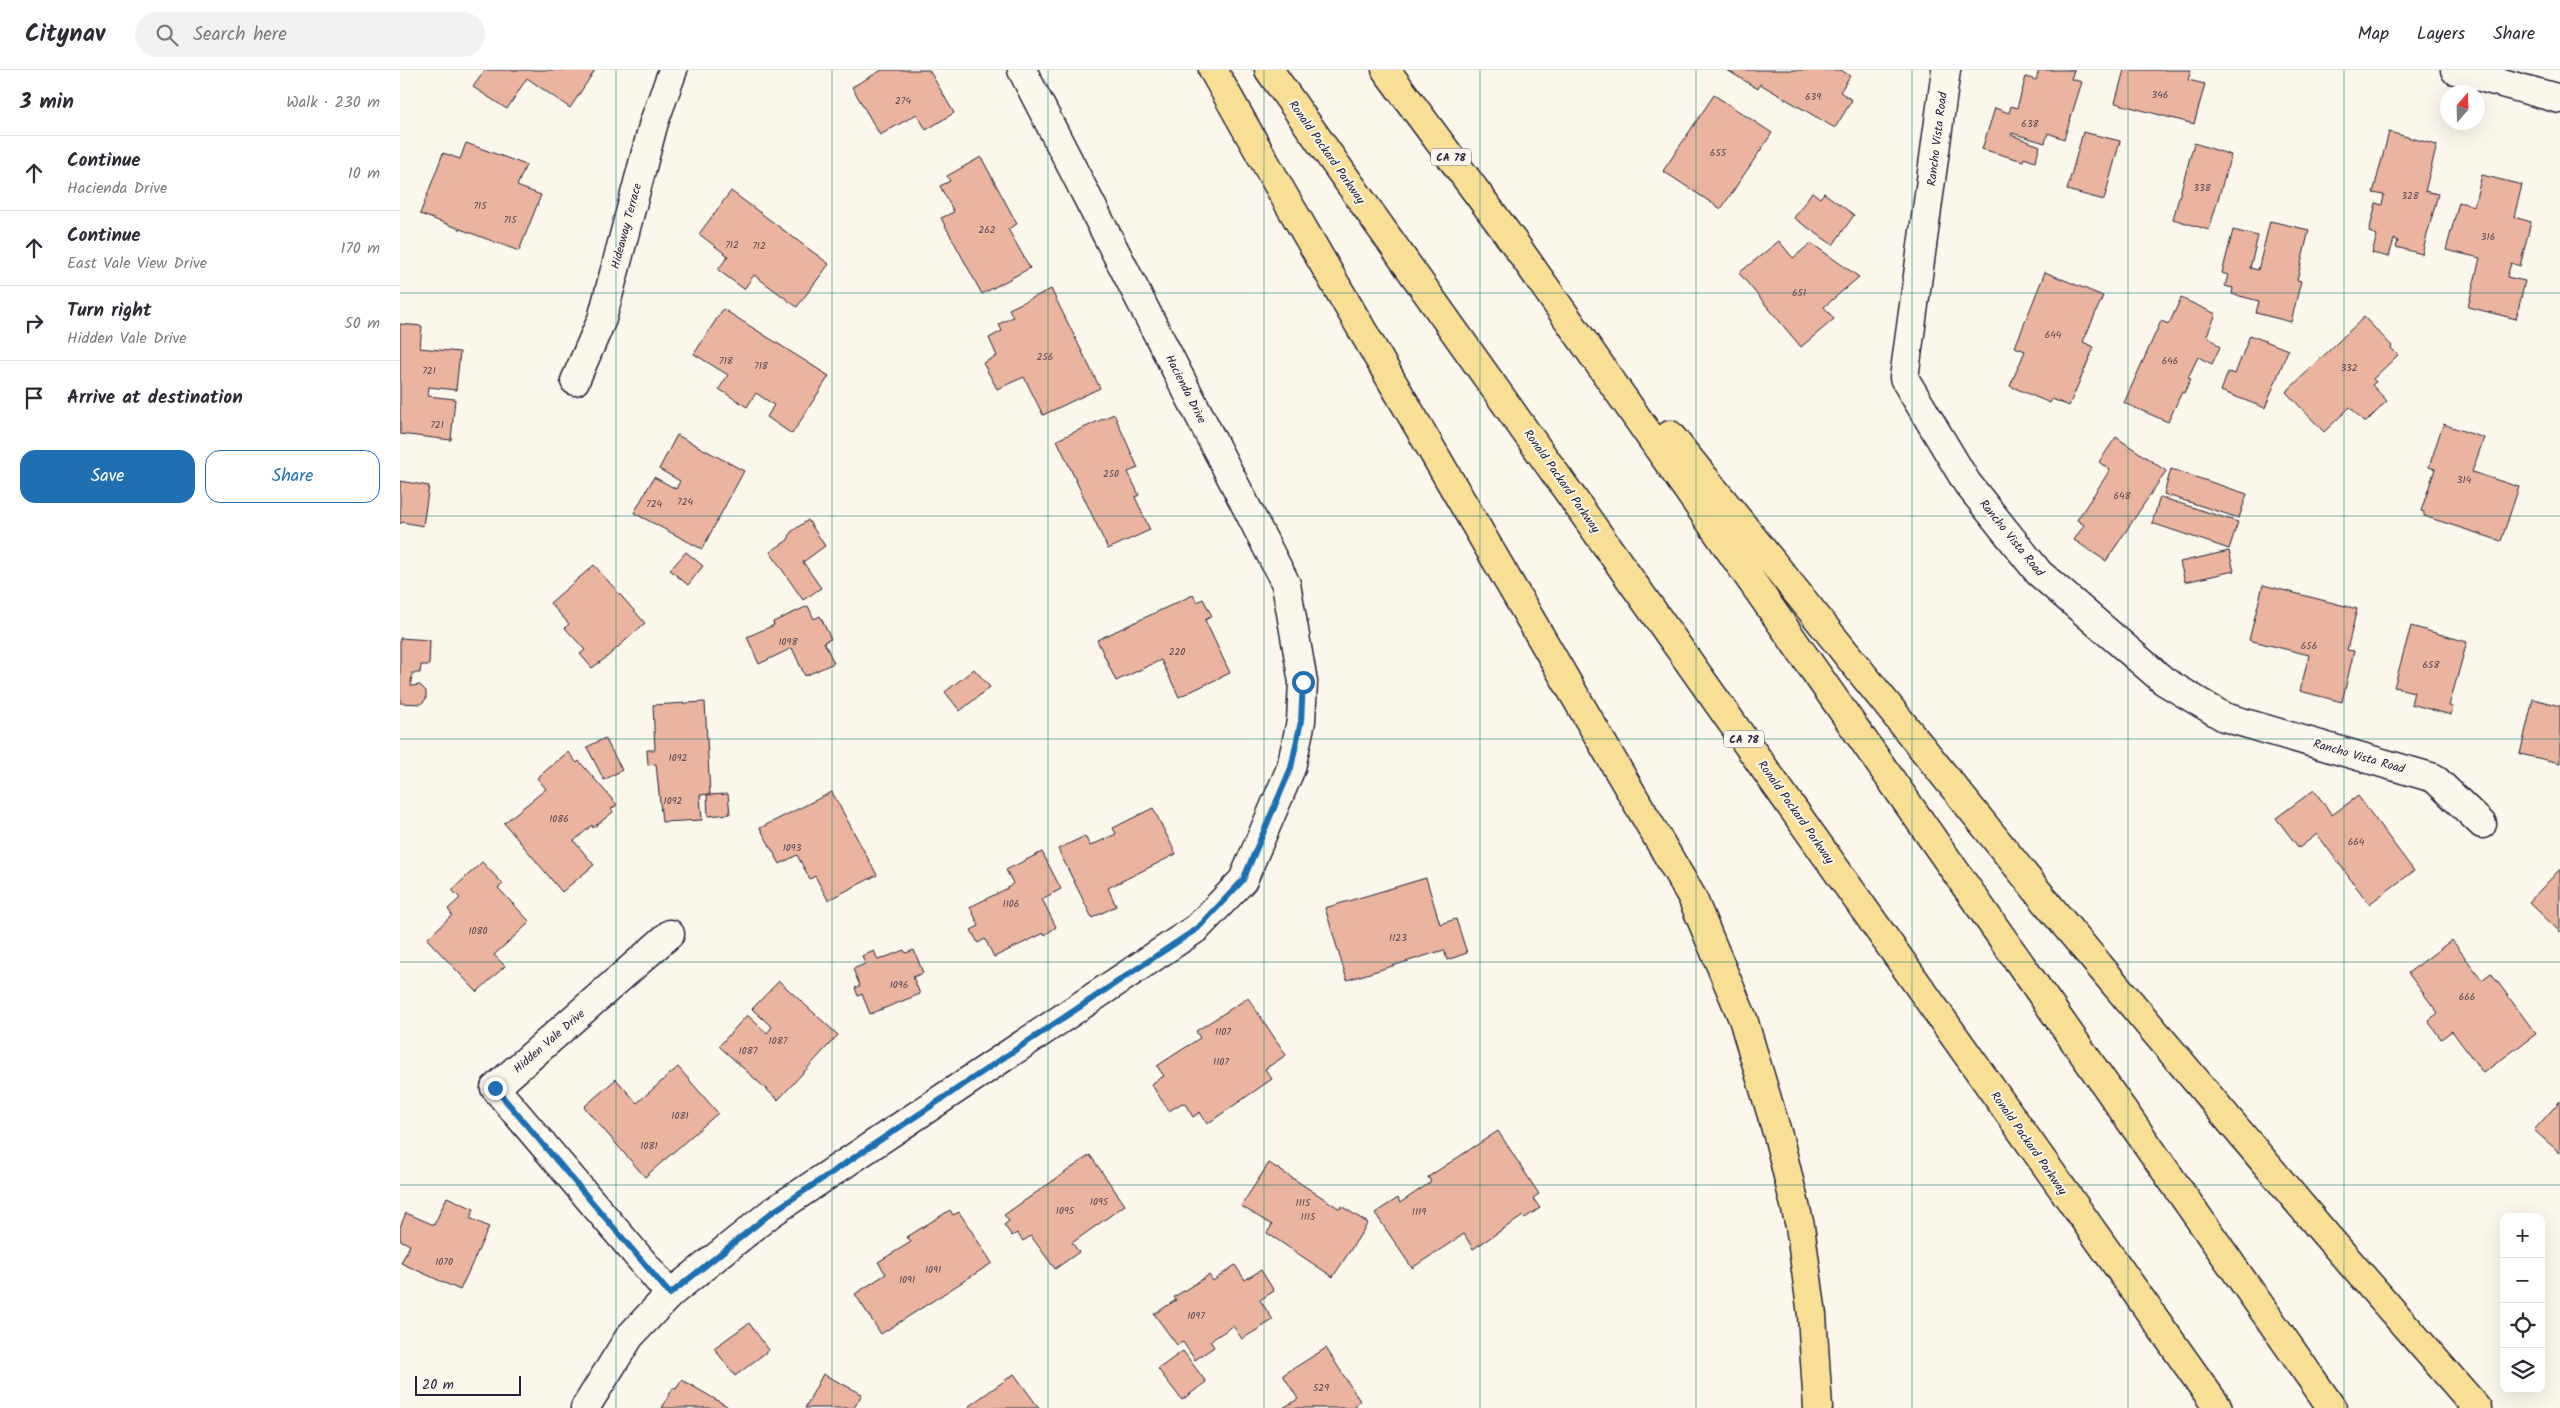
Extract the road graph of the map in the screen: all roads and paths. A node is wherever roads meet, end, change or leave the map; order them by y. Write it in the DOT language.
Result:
graph roads {
  1 [pos="672,70"];
  2 [pos="1022,70"];
  3 [pos="1213,70"];
  4 [pos="1269,70"];
  5 [pos="1386,70"];
  6 [pos="1946,70"];
  7 [pos="2455,70"];
  8 [pos="2560,99"];
  9 [pos="1515,244"];
  10 [pos="575,381"];
  11 [pos="2482,824"];
  12 [pos="670,934"];
  13 [pos="670,1294"];
  14 [pos="585,1408"];
  15 [pos="1818,1408"];
  16 [pos="2218,1408"];
  17 [pos="2332,1408"];
  18 [pos="2477,1408"];
  1 -- 10 [label="street, Hideaway Terrace"];
  2 -- 13 [label="street, Hacienda Drive"];
  3 -- 15 [label="highway"];
  4 -- 16 [label="highway, Ronald Packard Parkway / CA 78"];
  5 -- 9 [label="highway, CA 78"];
  6 -- 11 [label="street, Rancho Vista Road"];
  7 -- 8 [label="street"];
  9 -- 17 [label="highway, CA 78"];
  9 -- 18 [label="highway"];
  12 -- 13 [label="street, Hidden Vale Drive"];
  13 -- 14 [label="street, Hacienda Drive"];
}
